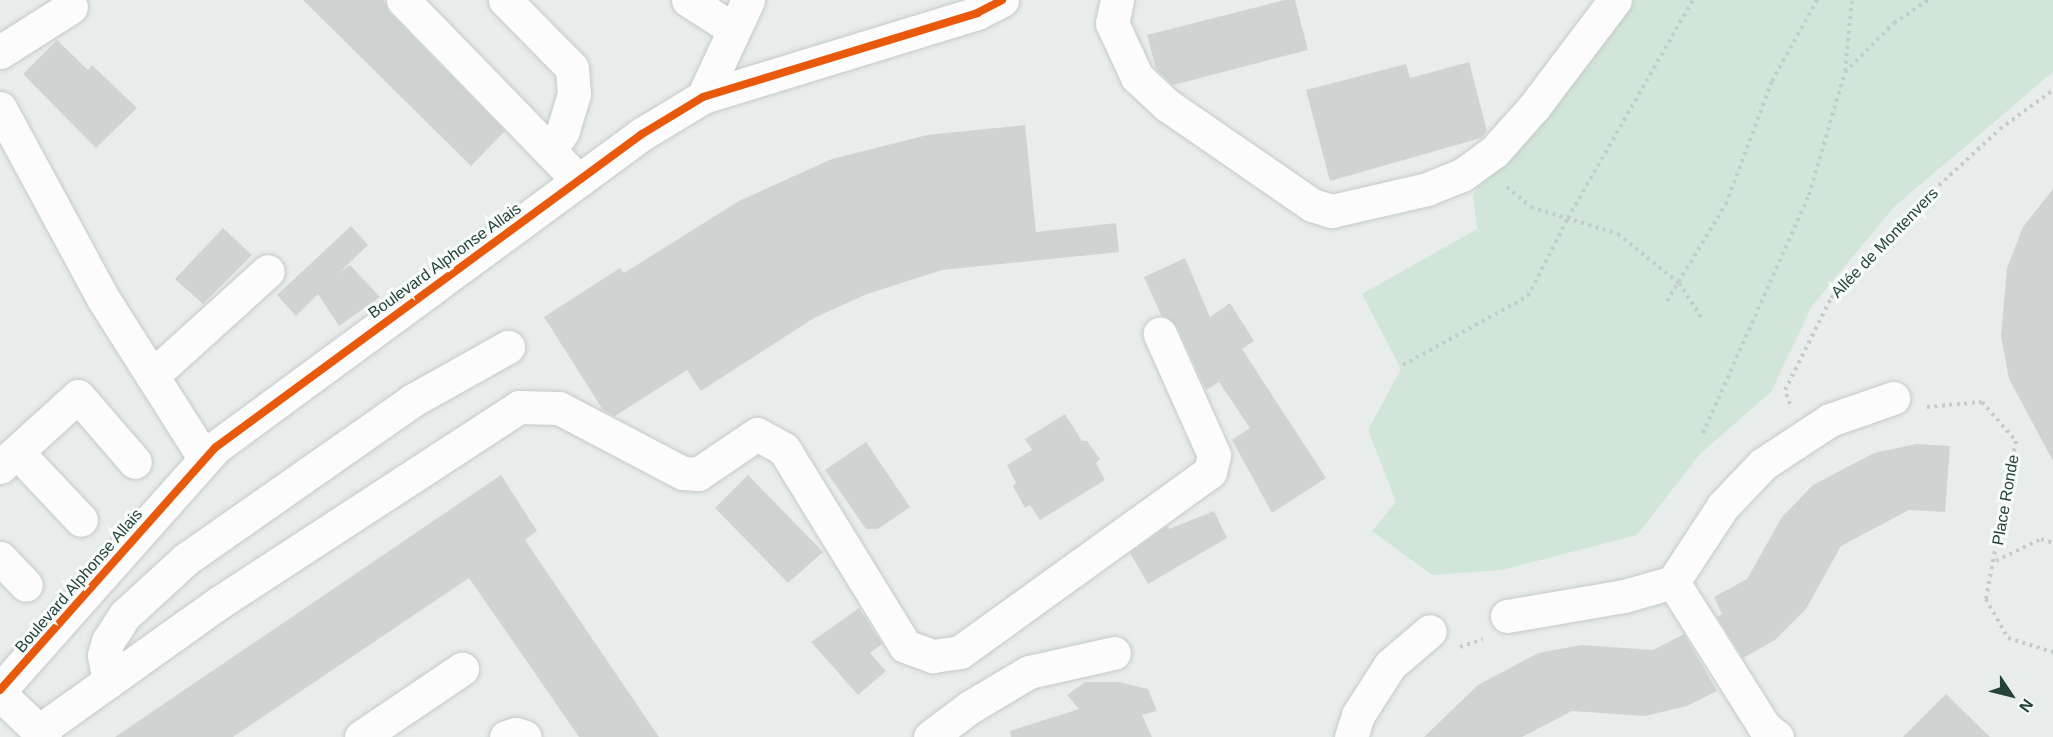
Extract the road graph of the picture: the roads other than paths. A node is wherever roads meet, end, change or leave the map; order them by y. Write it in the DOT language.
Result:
graph roads {
  1 [pos="403,0"];
  2 [pos="505,0"];
  3 [pos="688,0"];
  4 [pos="748,0"];
  5 [pos="1002,0"];
  6 [pos="1117,0"];
  7 [pos="1615,0"];
  8 [pos="70,7"];
  9 [pos="733,29"];
  10 [pos="0,52"];
  11 [pos="703,97"];
  12 [pos="0,108"];
  13 [pos="549,150"];
  14 [pos="579,181"];
  15 [pos="268,271"];
  16 [pos="1160,334"];
  17 [pos="508,347"];
  18 [pos="152,376"];
  19 [pos="1893,398"];
  20 [pos="9,459"];
  21 [pos="205,459"];
  22 [pos="135,462"];
  23 [pos="81,520"];
  24 [pos="0,558"];
  25 [pos="1673,582"];
  26 [pos="26,585"];
  27 [pos="1507,616"];
  28 [pos="1430,632"];
  29 [pos="1114,653"];
  30 [pos="462,669"];
  31 [pos="109,681"];
  32 [pos="0,692"];
  33 [pos="42,734"];
  34 [pos="361,737"];
  35 [pos="506,737"];
  36 [pos="525,737"];
  37 [pos="930,737"];
  38 [pos="1352,737"];
  39 [pos="1777,737"];
  1 -- 13 [label="street"];
  2 -- 13 [label="street"];
  3 -- 9 [label="street"];
  4 -- 9 [label="street"];
  5 -- 11 [label="street, Boulevard Alphonse Allais"];
  6 -- 7 [label="street"];
  8 -- 10 [label="street"];
  9 -- 11 [label="street"];
  11 -- 14 [label="street, Boulevard Alphonse Allais"];
  12 -- 18 [label="street"];
  13 -- 14 [label="street"];
  14 -- 21 [label="street, Boulevard Alphonse Allais"];
  15 -- 18 [label="street"];
  16 -- 31 [label="street"];
  17 -- 31 [label="street"];
  18 -- 21 [label="street"];
  19 -- 25 [label="street"];
  20 -- 22 [label="street"];
  20 -- 23 [label="street"];
  21 -- 32 [label="street, Boulevard Alphonse Allais"];
  24 -- 26 [label="street"];
  25 -- 27 [label="street"];
  25 -- 39 [label="street"];
  28 -- 38 [label="street"];
  29 -- 37 [label="street"];
  30 -- 34 [label="street"];
  31 -- 33 [label="street"];
  32 -- 33 [label="street"];
  35 -- 36 [label="street"];
}
